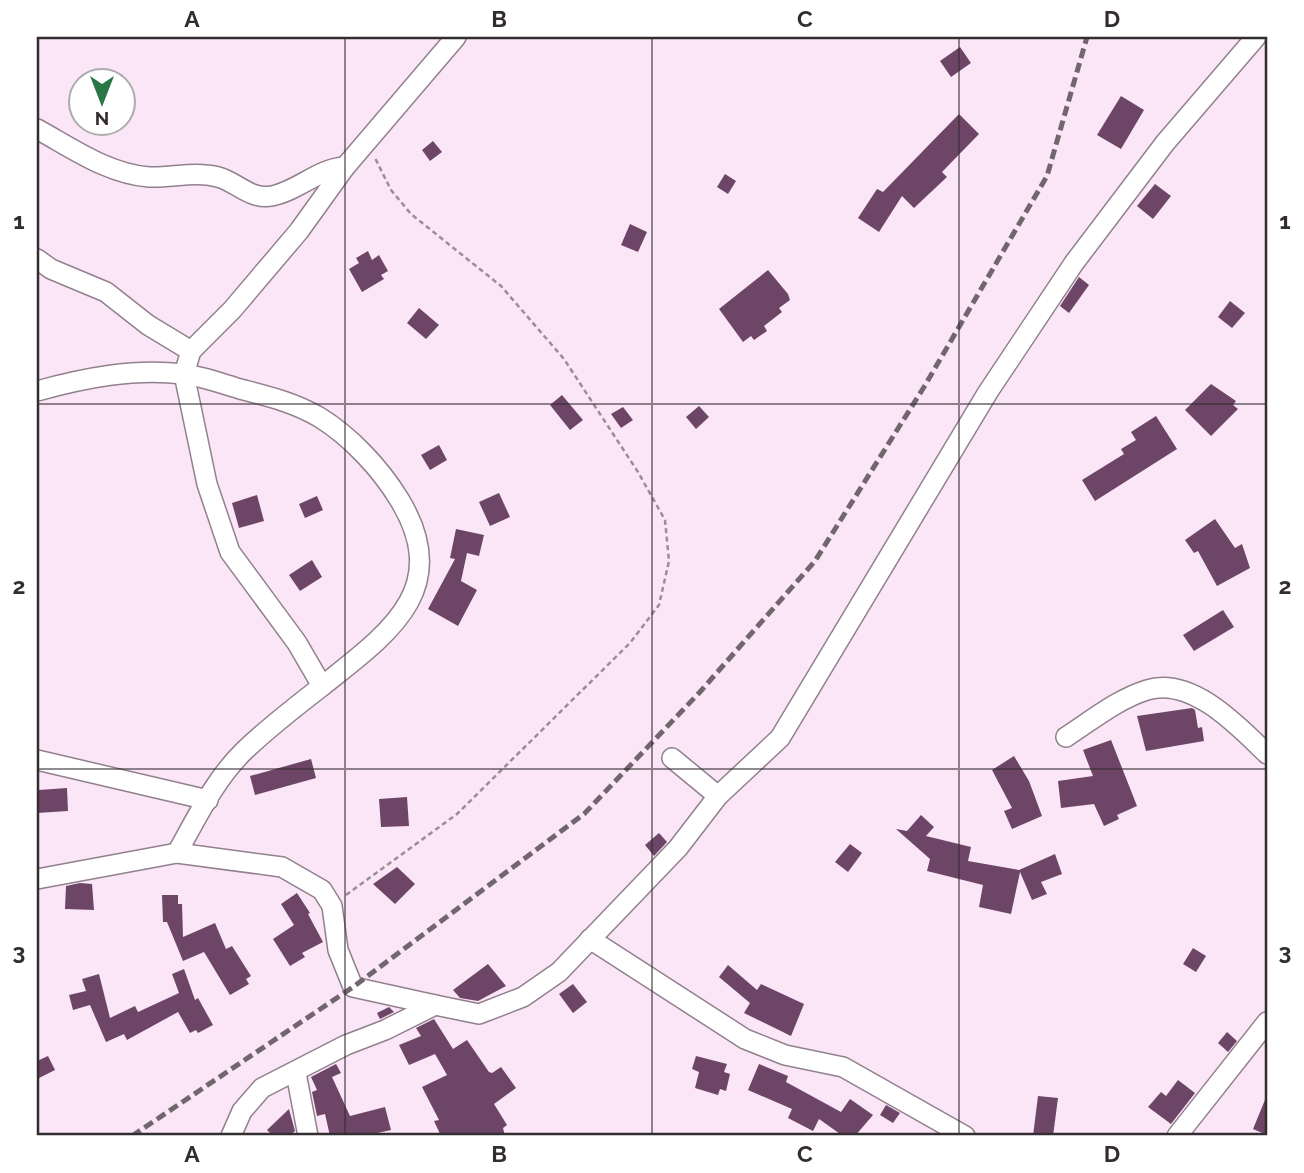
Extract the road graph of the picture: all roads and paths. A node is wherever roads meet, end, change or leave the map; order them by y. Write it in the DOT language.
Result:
graph roads {
  1 [pos="456,37"];
  2 [pos="1256,37"];
  3 [pos="37,130"];
  4 [pos="367,141"];
  5 [pos="345,167"];
  6 [pos="37,259"];
  7 [pos="191,351"];
  8 [pos="184,374"];
  9 [pos="37,391"];
  10 [pos="322,686"];
  11 [pos="1066,737"];
  12 [pos="1267,754"];
  13 [pos="672,758"];
  14 [pos="37,760"];
  15 [pos="718,796"];
  16 [pos="208,800"];
  17 [pos="177,853"];
  18 [pos="37,880"];
  19 [pos="331,906"];
  20 [pos="590,939"];
  21 [pos="435,1005"];
  22 [pos="1267,1022"];
  23 [pos="296,1073"];
  24 [pos="232,1136"];
  25 [pos="308,1136"];
  26 [pos="965,1136"];
  27 [pos="1177,1136"];
  1 -- 4 [label="street"];
  2 -- 15 [label="street"];
  3 -- 5 [label="street"];
  4 -- 5 [label="street"];
  4 -- 19 [label="path"];
  5 -- 7 [label="street"];
  6 -- 7 [label="street"];
  7 -- 8 [label="street"];
  8 -- 9 [label="street"];
  8 -- 10 [label="street"];
  8 -- 10 [label="street"];
  10 -- 16 [label="street"];
  11 -- 12 [label="street"];
  13 -- 15 [label="street"];
  14 -- 16 [label="street"];
  15 -- 20 [label="street"];
  16 -- 17 [label="street"];
  17 -- 18 [label="street"];
  17 -- 19 [label="street"];
  19 -- 21 [label="street"];
  20 -- 21 [label="street"];
  20 -- 26 [label="street"];
  21 -- 23 [label="street"];
  22 -- 27 [label="street"];
  23 -- 24 [label="street"];
  23 -- 25 [label="street"];
}
